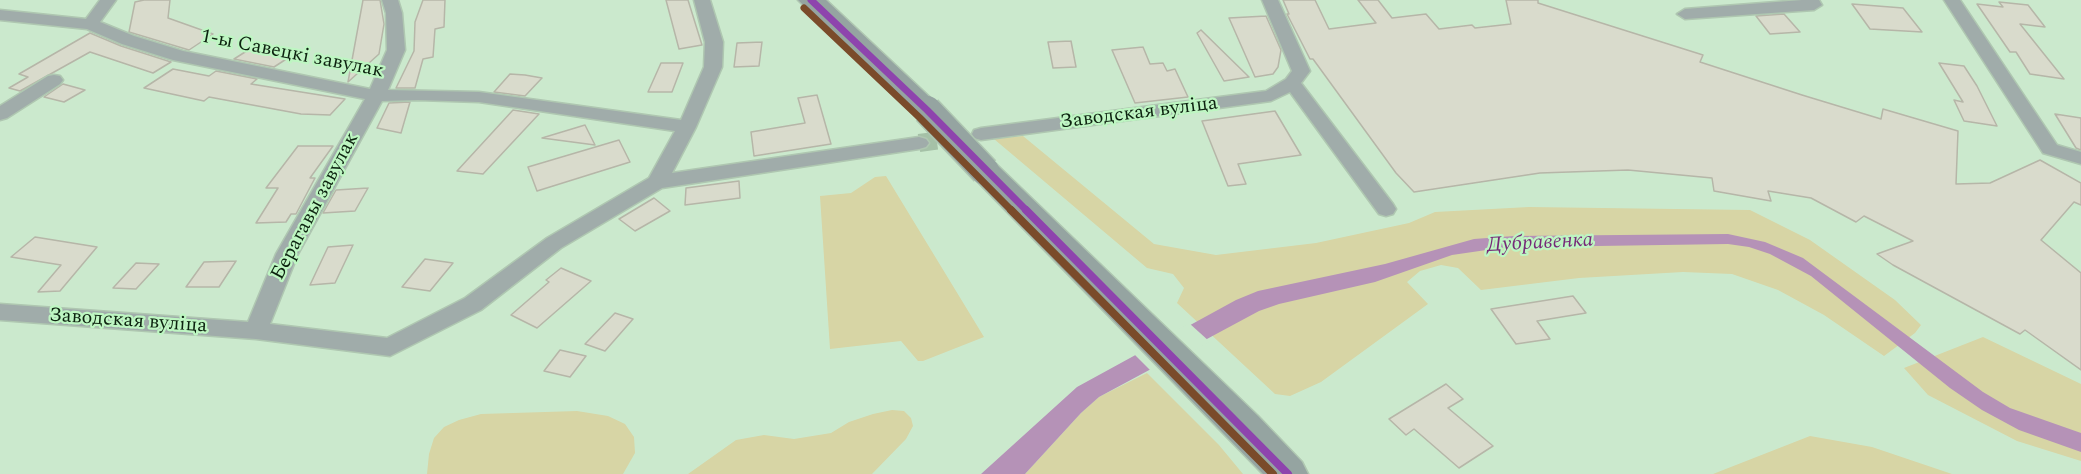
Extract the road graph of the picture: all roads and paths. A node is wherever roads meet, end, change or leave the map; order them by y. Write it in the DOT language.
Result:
graph roads {
  1 [pos="108,0"];
  2 [pos="390,0"];
  3 [pos="702,0"];
  4 [pos="811,0"];
  5 [pos="1270,0"];
  6 [pos="1810,0"];
  7 [pos="1952,0"];
  8 [pos="1685,14"];
  9 [pos="0,15"];
  10 [pos="90,24"];
  11 [pos="54,80"];
  12 [pos="1292,83"];
  13 [pos="376,96"];
  14 [pos="0,114"];
  15 [pos="687,127"];
  16 [pos="981,134"];
  17 [pos="919,143"];
  18 [pos="2081,158"];
  19 [pos="657,183"];
  20 [pos="1386,209"];
  21 [pos="0,312"];
  22 [pos="256,331"];
  23 [pos="1287,474"];
  1 -- 10 [label="street"];
  2 -- 13 [label="street, Берагавы завулак"];
  3 -- 15 [label="street"];
  4 -- 23 [label="main road, bridge"];
  5 -- 12 [label="street"];
  6 -- 8 [label="street"];
  7 -- 18 [label="street"];
  9 -- 10 [label="street, 1-ы Савецкі завулак"];
  10 -- 13 [label="street, 1-ы Савецкі завулак"];
  11 -- 14 [label="street"];
  12 -- 16 [label="street, Заводская вуліца"];
  12 -- 20 [label="street"];
  13 -- 15 [label="street, 1-ы Савецкі завулак"];
  13 -- 22 [label="street, Берагавы завулак"];
  15 -- 19 [label="street"];
  17 -- 19 [label="street"];
  19 -- 22 [label="street"];
  21 -- 22 [label="street, Заводская вуліца"];
}
